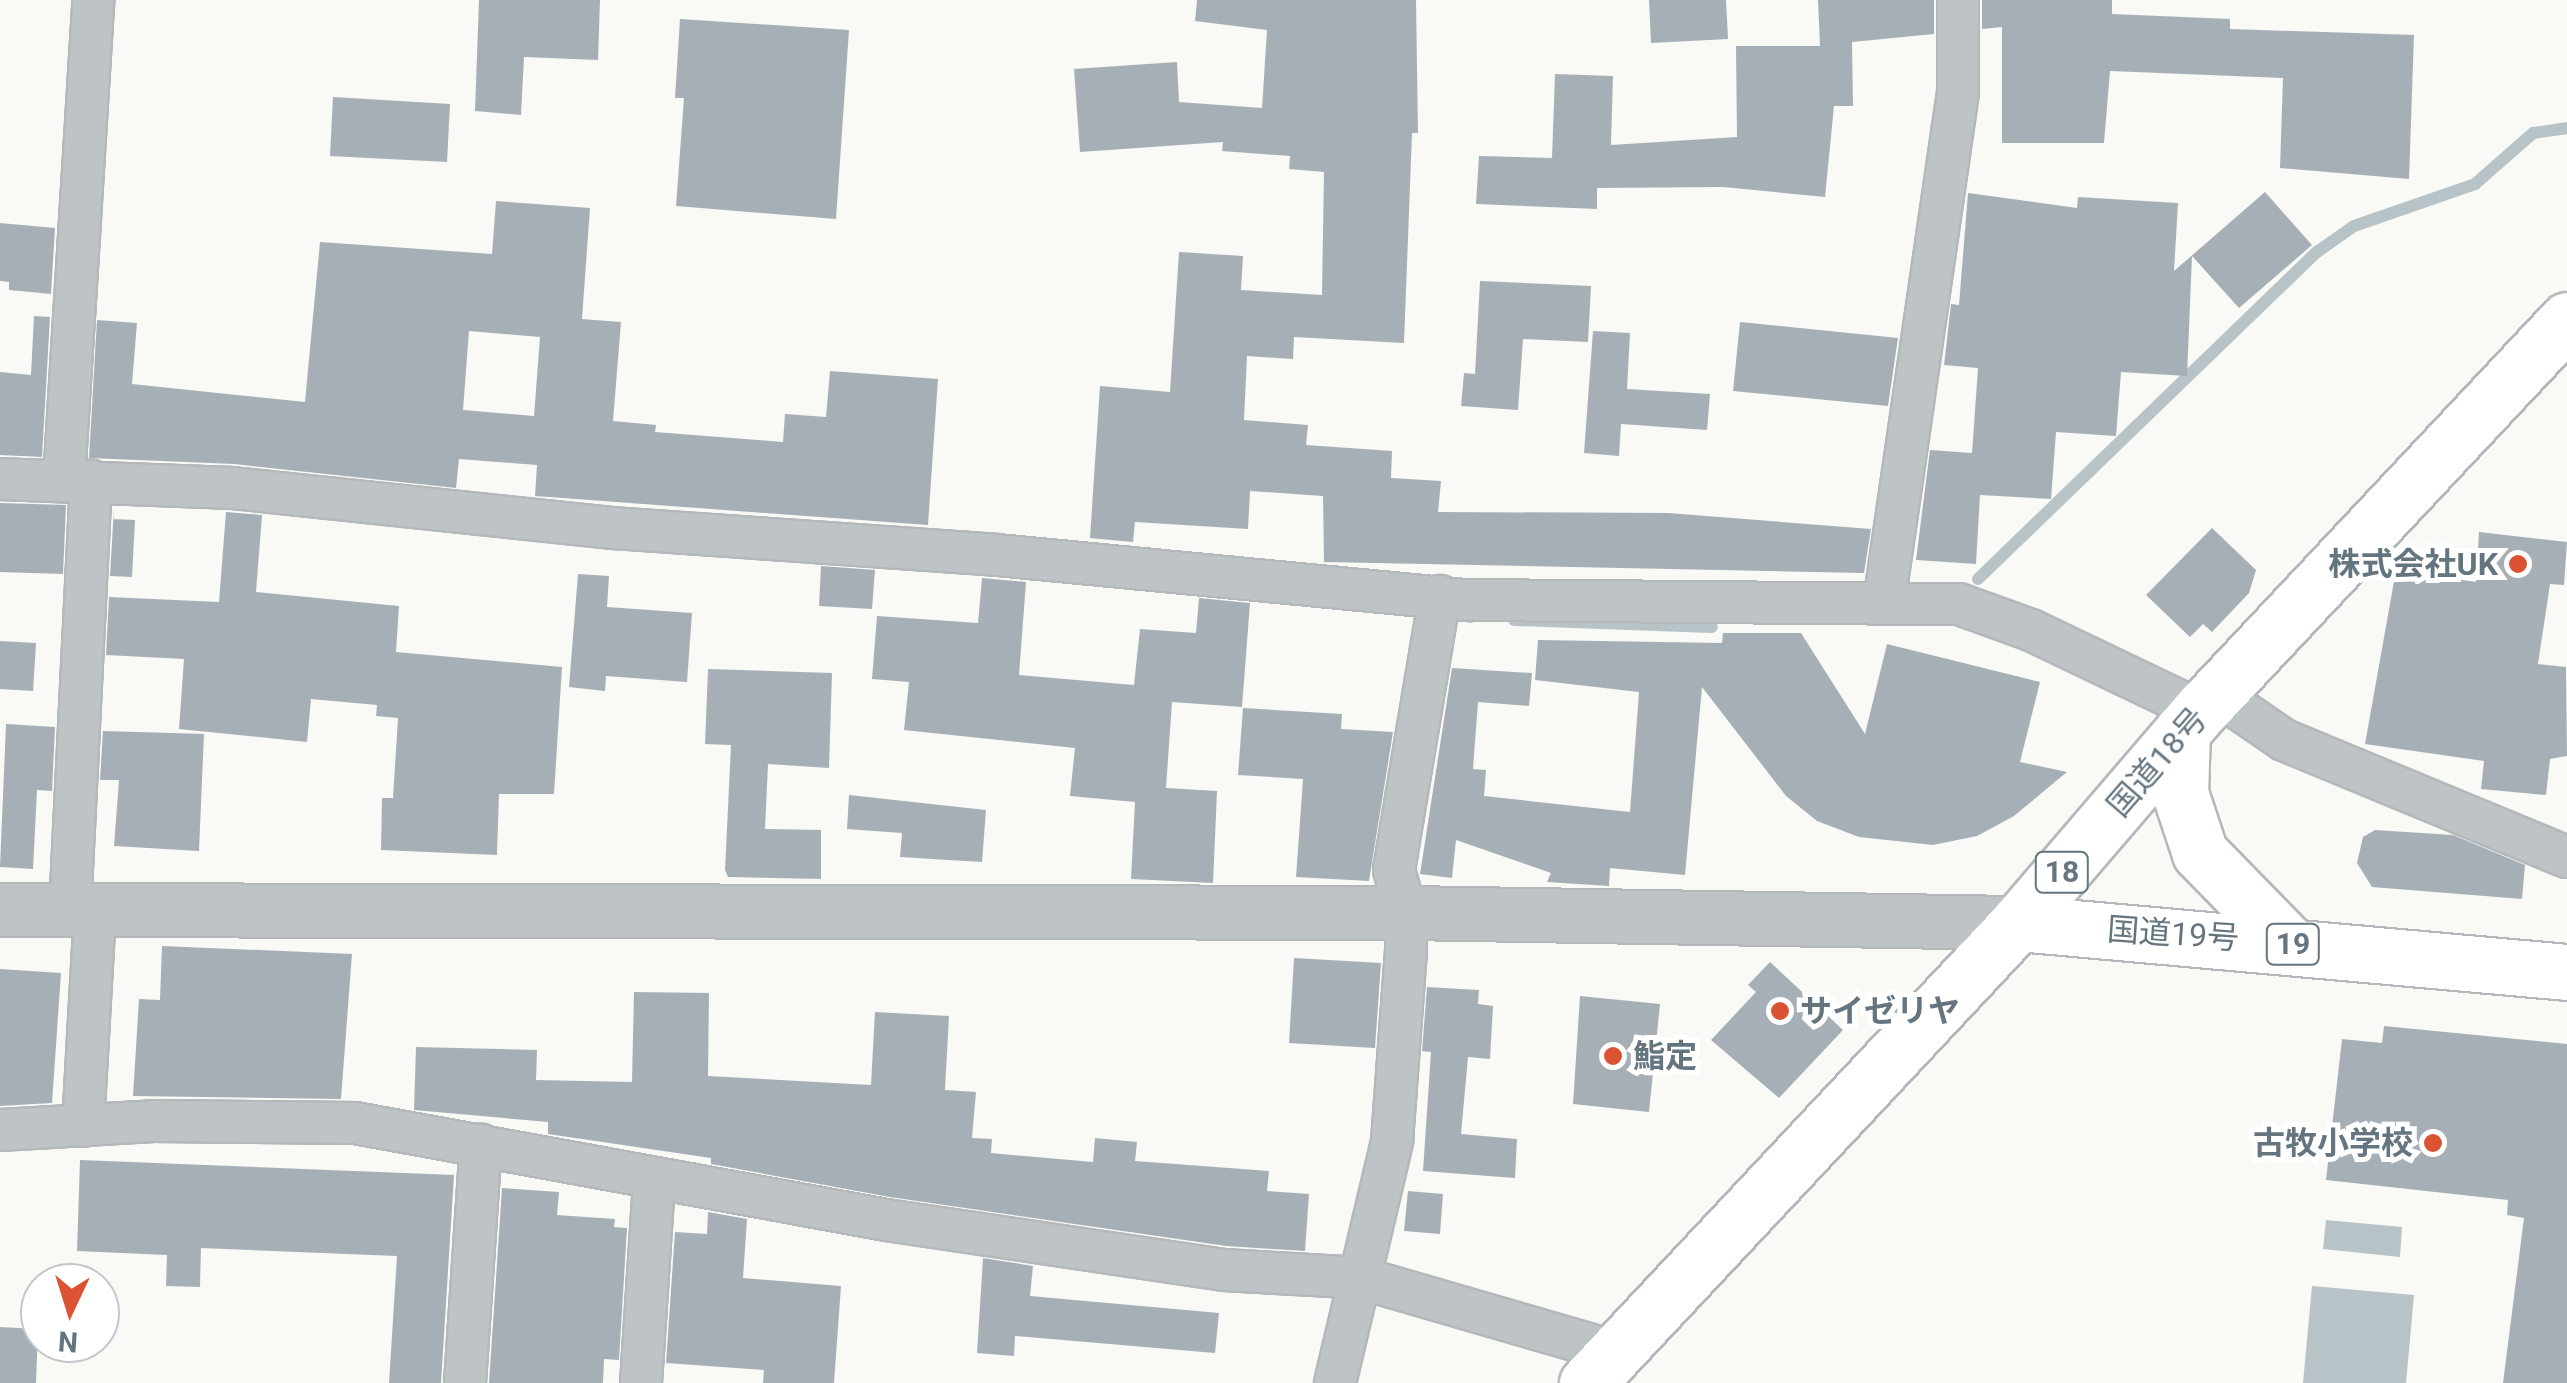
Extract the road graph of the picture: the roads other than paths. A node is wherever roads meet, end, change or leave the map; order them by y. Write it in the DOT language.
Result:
graph roads {
  1 [pos="93,0"];
  2 [pos="1958,0"];
  3 [pos="2567,320"];
  4 [pos="0,478"];
  5 [pos="78,481"];
  6 [pos="1440,596"];
  7 [pos="1884,603"];
  8 [pos="2200,712"];
  9 [pos="2567,856"];
  10 [pos="0,910"];
  11 [pos="82,910"];
  12 [pos="1406,913"];
  13 [pos="2018,923"];
  14 [pos="2289,944"];
  15 [pos="2567,972"];
  16 [pos="83,1126"];
  17 [pos="0,1130"];
  18 [pos="481,1145"];
  19 [pos="654,1183"];
  20 [pos="1361,1278"];
  21 [pos="1601,1367"];
  22 [pos="466,1383"];
  23 [pos="641,1383"];
  24 [pos="1336,1383"];
  1 -- 5 [label="street"];
  2 -- 7 [label="street"];
  3 -- 8 [label="highway, 国道18号 / 18"];
  4 -- 5 [label="street"];
  5 -- 6 [label="street"];
  5 -- 11 [label="street"];
  6 -- 7 [label="street"];
  6 -- 12 [label="street"];
  7 -- 8 [label="street"];
  8 -- 9 [label="street"];
  8 -- 13 [label="highway, 国道18号 / 18"];
  8 -- 14 [label="highway"];
  10 -- 11 [label="street"];
  11 -- 12 [label="street"];
  11 -- 16 [label="street"];
  12 -- 13 [label="street"];
  12 -- 20 [label="street"];
  13 -- 14 [label="highway, 国道19号 / 19"];
  13 -- 21 [label="highway, 国道18号 / 18"];
  14 -- 15 [label="highway, 国道19号 / 19"];
  16 -- 17 [label="street"];
  16 -- 18 [label="street"];
  18 -- 19 [label="street"];
  18 -- 22 [label="street"];
  19 -- 20 [label="street"];
  19 -- 23 [label="street"];
  20 -- 21 [label="street"];
  20 -- 24 [label="street"];
}
